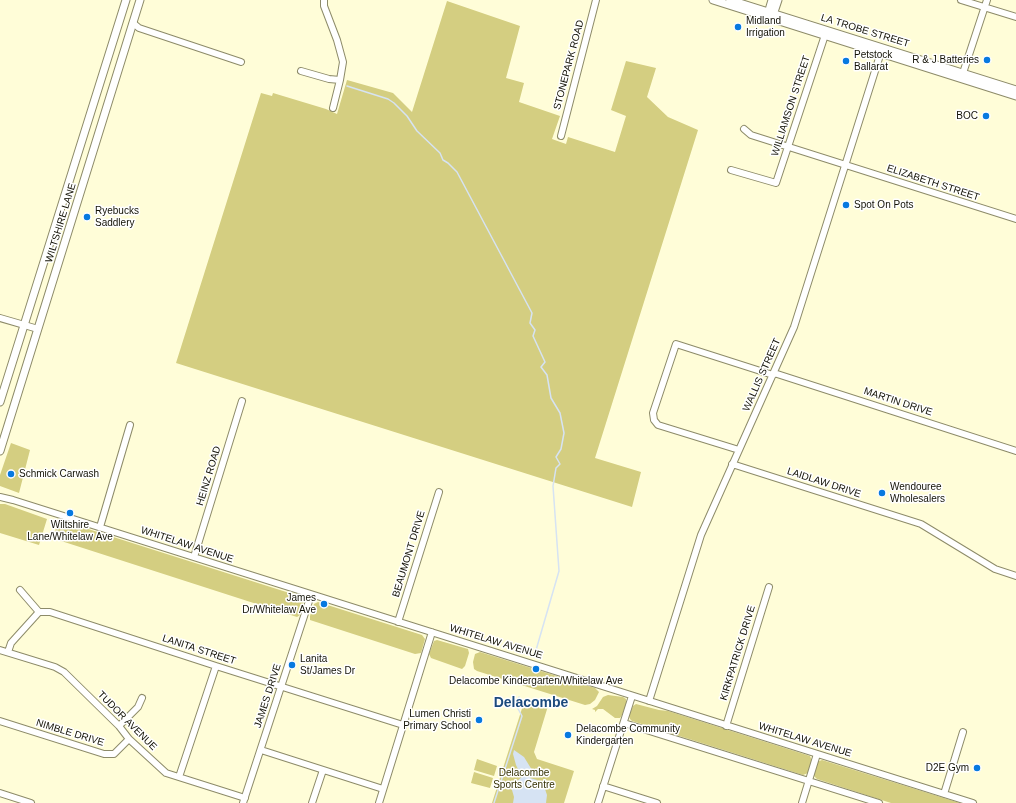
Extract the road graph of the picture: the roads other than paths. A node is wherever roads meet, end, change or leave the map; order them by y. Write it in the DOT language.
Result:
graph roads {
  1 [pos="126,0"];
  2 [pos="140,0"];
  3 [pos="324,0"];
  4 [pos="596,0"];
  5 [pos="713,0"];
  6 [pos="730,0"];
  7 [pos="772,0"];
  8 [pos="778,0"];
  9 [pos="961,0"];
  10 [pos="987,0"];
  11 [pos="984,7"];
  12 [pos="770,15"];
  13 [pos="1016,17"];
  14 [pos="121,19"];
  15 [pos="133,23"];
  16 [pos="825,32"];
  17 [pos="881,50"];
  18 [pos="241,62"];
  19 [pos="301,71"];
  20 [pos="962,76"];
  21 [pos="340,80"];
  22 [pos="1016,90"];
  23 [pos="1016,96"];
  24 [pos="333,108"];
  25 [pos="744,129"];
  26 [pos="561,136"];
  27 [pos="788,146"];
  28 [pos="845,165"];
  29 [pos="731,170"];
  30 [pos="1016,219"];
  31 [pos="0,318"];
  32 [pos="24,325"];
  33 [pos="38,329"];
  34 [pos="774,374"];
  35 [pos="242,401"];
  36 [pos="0,402"];
  37 [pos="130,425"];
  38 [pos="739,450"];
  39 [pos="1016,450"];
  40 [pos="0,451"];
  41 [pos="732,464"];
  42 [pos="439,492"];
  43 [pos="0,493"];
  44 [pos="0,497"];
  45 [pos="13,500"];
  46 [pos="100,527"];
  47 [pos="194,558"];
  48 [pos="1016,576"];
  49 [pos="769,587"];
  50 [pos="20,590"];
  51 [pos="311,595"];
  52 [pos="39,612"];
  53 [pos="398,622"];
  54 [pos="432,632"];
  55 [pos="0,650"];
  56 [pos="8,652"];
  57 [pos="216,666"];
  58 [pos="282,686"];
  59 [pos="632,696"];
  60 [pos="142,698"];
  61 [pos="649,701"];
  62 [pos="0,721"];
  63 [pos="624,722"];
  64 [pos="403,725"];
  65 [pos="119,726"];
  66 [pos="726,726"];
  67 [pos="963,732"];
  68 [pos="129,739"];
  69 [pos="261,750"];
  70 [pos="817,754"];
  71 [pos="323,770"];
  72 [pos="179,777"];
  73 [pos="809,781"];
  74 [pos="603,786"];
  75 [pos="383,789"];
  76 [pos="0,793"];
  77 [pos="944,794"];
  78 [pos="244,800"];
  79 [pos="31,803"];
  80 [pos="312,803"];
  81 [pos="379,803"];
  82 [pos="598,803"];
  83 [pos="657,803"];
  84 [pos="802,803"];
  85 [pos="878,803"];
  86 [pos="973,803"];
  1 -- 14 [label="main road, WILTSHIRE LANE"];
  2 -- 15 [label="main road, WILTSHIRE LANE"];
  3 -- 21 [label="street"];
  4 -- 26 [label="street, STONEPARK ROAD"];
  5 -- 12 [label="main road, LA TROBE STREET"];
  6 -- 12 [label="main road, LA TROBE STREET"];
  7 -- 12 [label="main road"];
  8 -- 12 [label="main road"];
  9 -- 11 [label="street"];
  10 -- 11 [label="street"];
  11 -- 13 [label="street"];
  11 -- 20 [label="street"];
  12 -- 16 [label="main road, LA TROBE STREET"];
  14 -- 15 [label="main road"];
  14 -- 32 [label="main road, WILTSHIRE LANE"];
  15 -- 18 [label="street"];
  15 -- 33 [label="main road, WILTSHIRE LANE"];
  16 -- 17 [label="main road, LA TROBE STREET"];
  16 -- 27 [label="street, WILLIAMSON STREET"];
  17 -- 20 [label="main road, LA TROBE STREET"];
  17 -- 28 [label="street, WALLIS STREET"];
  19 -- 21 [label="street"];
  20 -- 22 [label="main road, LA TROBE STREET"];
  20 -- 23 [label="main road, LA TROBE STREET"];
  21 -- 24 [label="street"];
  25 -- 27 [label="street, ELIZABETH STREET"];
  27 -- 28 [label="street, ELIZABETH STREET"];
  27 -- 29 [label="street, WILLIAMSON STREET"];
  28 -- 30 [label="street, ELIZABETH STREET"];
  28 -- 34 [label="street, WALLIS STREET"];
  31 -- 32 [label="street"];
  32 -- 33 [label="street"];
  32 -- 36 [label="main road, WILTSHIRE LANE"];
  33 -- 40 [label="main road, WILTSHIRE LANE"];
  34 -- 38 [label="street, WALLIS STREET"];
  34 -- 38 [label="street, MARTIN DRIVE"];
  34 -- 39 [label="street, MARTIN DRIVE"];
  35 -- 47 [label="street, HEINZ ROAD"];
  37 -- 46 [label="street"];
  38 -- 41 [label="street, WALLIS STREET"];
  41 -- 48 [label="street, LAIDLAW DRIVE"];
  41 -- 61 [label="street, WALLIS STREET"];
  42 -- 53 [label="street, BEAUMONT DRIVE"];
  43 -- 45 [label="street, WHITELAW AVENUE"];
  44 -- 45 [label="street, WHITELAW AVENUE"];
  45 -- 46 [label="street, WHITELAW AVENUE"];
  46 -- 47 [label="street, WHITELAW AVENUE"];
  47 -- 51 [label="street, WHITELAW AVENUE"];
  49 -- 66 [label="street, KIRKPATRICK DRIVE"];
  50 -- 52 [label="street"];
  51 -- 53 [label="street, WHITELAW AVENUE"];
  51 -- 58 [label="street, JAMES DRIVE"];
  52 -- 56 [label="street"];
  52 -- 57 [label="street, LANITA STREET"];
  53 -- 54 [label="street, WHITELAW AVENUE"];
  54 -- 59 [label="street, WHITELAW AVENUE"];
  54 -- 64 [label="street"];
  55 -- 56 [label="street, TUDOR AVENUE"];
  56 -- 65 [label="street, TUDOR AVENUE"];
  57 -- 58 [label="street, LANITA STREET"];
  57 -- 72 [label="street"];
  58 -- 64 [label="street, LANITA STREET"];
  58 -- 69 [label="street, JAMES DRIVE"];
  59 -- 61 [label="street, WHITELAW AVENUE"];
  59 -- 63 [label="street"];
  60 -- 65 [label="street"];
  61 -- 66 [label="street, WHITELAW AVENUE"];
  62 -- 68 [label="street, NIMBLE DRIVE"];
  63 -- 73 [label="street"];
  63 -- 74 [label="street"];
  64 -- 75 [label="street"];
  65 -- 68 [label="street, TUDOR AVENUE"];
  66 -- 70 [label="street, WHITELAW AVENUE"];
  67 -- 77 [label="street"];
  68 -- 72 [label="street, TUDOR AVENUE"];
  69 -- 71 [label="street"];
  69 -- 78 [label="street, JAMES DRIVE"];
  70 -- 73 [label="street"];
  70 -- 77 [label="street, WHITELAW AVENUE"];
  71 -- 75 [label="street"];
  71 -- 80 [label="street"];
  72 -- 78 [label="street, TUDOR AVENUE"];
  73 -- 84 [label="street"];
  73 -- 85 [label="street"];
  74 -- 82 [label="street"];
  74 -- 83 [label="street"];
  75 -- 81 [label="street"];
  76 -- 79 [label="street"];
  77 -- 86 [label="street, WHITELAW AVENUE"];
}
